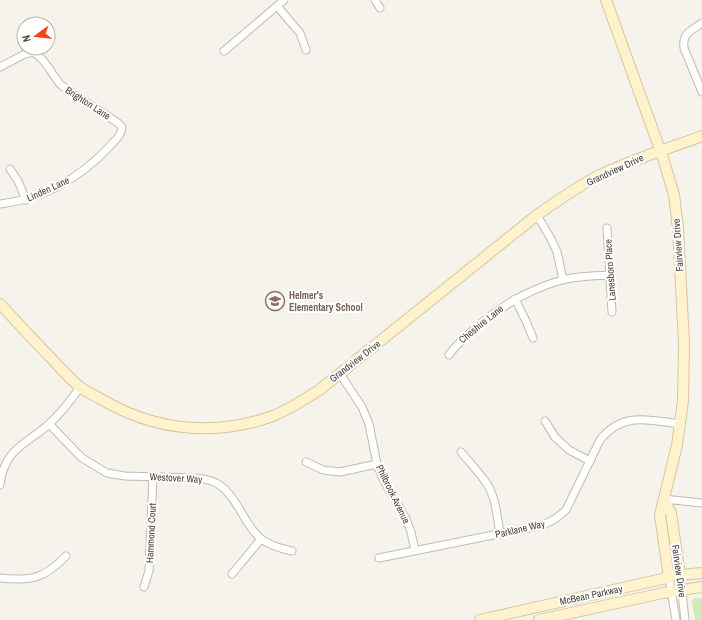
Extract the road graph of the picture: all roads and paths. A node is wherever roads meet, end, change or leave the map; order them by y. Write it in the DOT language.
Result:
graph roads {
  1 [pos="284,0"];
  2 [pos="375,0"];
  3 [pos="606,0"];
  4 [pos="278,6"];
  5 [pos="380,8"];
  6 [pos="702,23"];
  7 [pos="306,50"];
  8 [pos="224,51"];
  9 [pos="0,67"];
  10 [pos="702,92"];
  11 [pos="122,127"];
  12 [pos="702,136"];
  13 [pos="661,151"];
  14 [pos="10,169"];
  15 [pos="26,200"];
  16 [pos="0,204"];
  17 [pos="537,215"];
  18 [pos="607,228"];
  19 [pos="610,275"];
  20 [pos="563,280"];
  21 [pos="515,299"];
  22 [pos="0,304"];
  23 [pos="612,312"];
  24 [pos="533,338"];
  25 [pos="449,355"];
  26 [pos="340,374"];
  27 [pos="80,387"];
  28 [pos="545,421"];
  29 [pos="49,424"];
  30 [pos="680,424"];
  31 [pos="461,452"];
  32 [pos="590,461"];
  33 [pos="306,462"];
  34 [pos="377,464"];
  35 [pos="153,477"];
  36 [pos="0,485"];
  37 [pos="664,500"];
  38 [pos="702,503"];
  39 [pos="500,534"];
  40 [pos="261,539"];
  41 [pos="415,550"];
  42 [pos="292,551"];
  43 [pos="66,556"];
  44 [pos="379,558"];
  45 [pos="702,573"];
  46 [pos="232,574"];
  47 [pos="680,576"];
  48 [pos="0,578"];
  49 [pos="669,578"];
  50 [pos="144,587"];
  51 [pos="702,587"];
  52 [pos="682,590"];
  53 [pos="672,592"];
  54 [pos="480,620"];
  55 [pos="539,620"];
  56 [pos="676,620"];
  57 [pos="685,620"];
  1 -- 4 [label="street"];
  2 -- 5 [label="street"];
  3 -- 13 [label="street, Fairview Drive"];
  4 -- 7 [label="street"];
  4 -- 8 [label="street"];
  6 -- 10 [label="street"];
  9 -- 11 [label="street, Brighton Lane"];
  11 -- 15 [label="street, Linden Lane"];
  12 -- 13 [label="street, Grandview Drive"];
  13 -- 17 [label="street, Grandview Drive"];
  13 -- 30 [label="street, Fairview Drive"];
  14 -- 15 [label="street"];
  15 -- 16 [label="street, Linden Lane"];
  17 -- 20 [label="street"];
  17 -- 26 [label="street, Grandview Drive"];
  18 -- 19 [label="street, Lanesboro Place"];
  19 -- 20 [label="street, Cheshire Lane"];
  19 -- 23 [label="street, Lanesboro Place"];
  20 -- 21 [label="street, Cheshire Lane"];
  21 -- 24 [label="street"];
  21 -- 25 [label="street, Cheshire Lane"];
  22 -- 27 [label="street, Grandview Drive"];
  26 -- 27 [label="street, Grandview Drive"];
  26 -- 34 [label="street, Philbrook Avenue"];
  27 -- 29 [label="street"];
  28 -- 32 [label="street"];
  29 -- 35 [label="street, Westover Way"];
  29 -- 36 [label="street"];
  30 -- 32 [label="street, Parklane Way"];
  30 -- 37 [label="street, Fairview Drive"];
  31 -- 39 [label="street"];
  32 -- 39 [label="street, Parklane Way"];
  33 -- 34 [label="street"];
  34 -- 41 [label="street, Philbrook Avenue"];
  35 -- 40 [label="street, Westover Way"];
  35 -- 50 [label="street, Hammond Court"];
  37 -- 38 [label="street"];
  37 -- 47 [label="street, Fairview Drive"];
  37 -- 49 [label="street, Fairview Drive"];
  39 -- 41 [label="street, Parklane Way"];
  40 -- 42 [label="street, Westover Way"];
  40 -- 46 [label="street"];
  41 -- 44 [label="street, Parklane Way"];
  43 -- 48 [label="street"];
  45 -- 47 [label="street, McBean Parkway"];
  47 -- 49 [label="street, McBean Parkway"];
  47 -- 52 [label="street, Fairview Drive"];
  49 -- 53 [label="street, Fairview Drive"];
  49 -- 54 [label="street, McBean Parkway"];
  51 -- 52 [label="street, McBean Parkway"];
  52 -- 53 [label="street, McBean Parkway"];
  52 -- 57 [label="street, Fairview Drive"];
  53 -- 55 [label="street, McBean Parkway"];
  53 -- 56 [label="street, Fairview Drive"];
}
